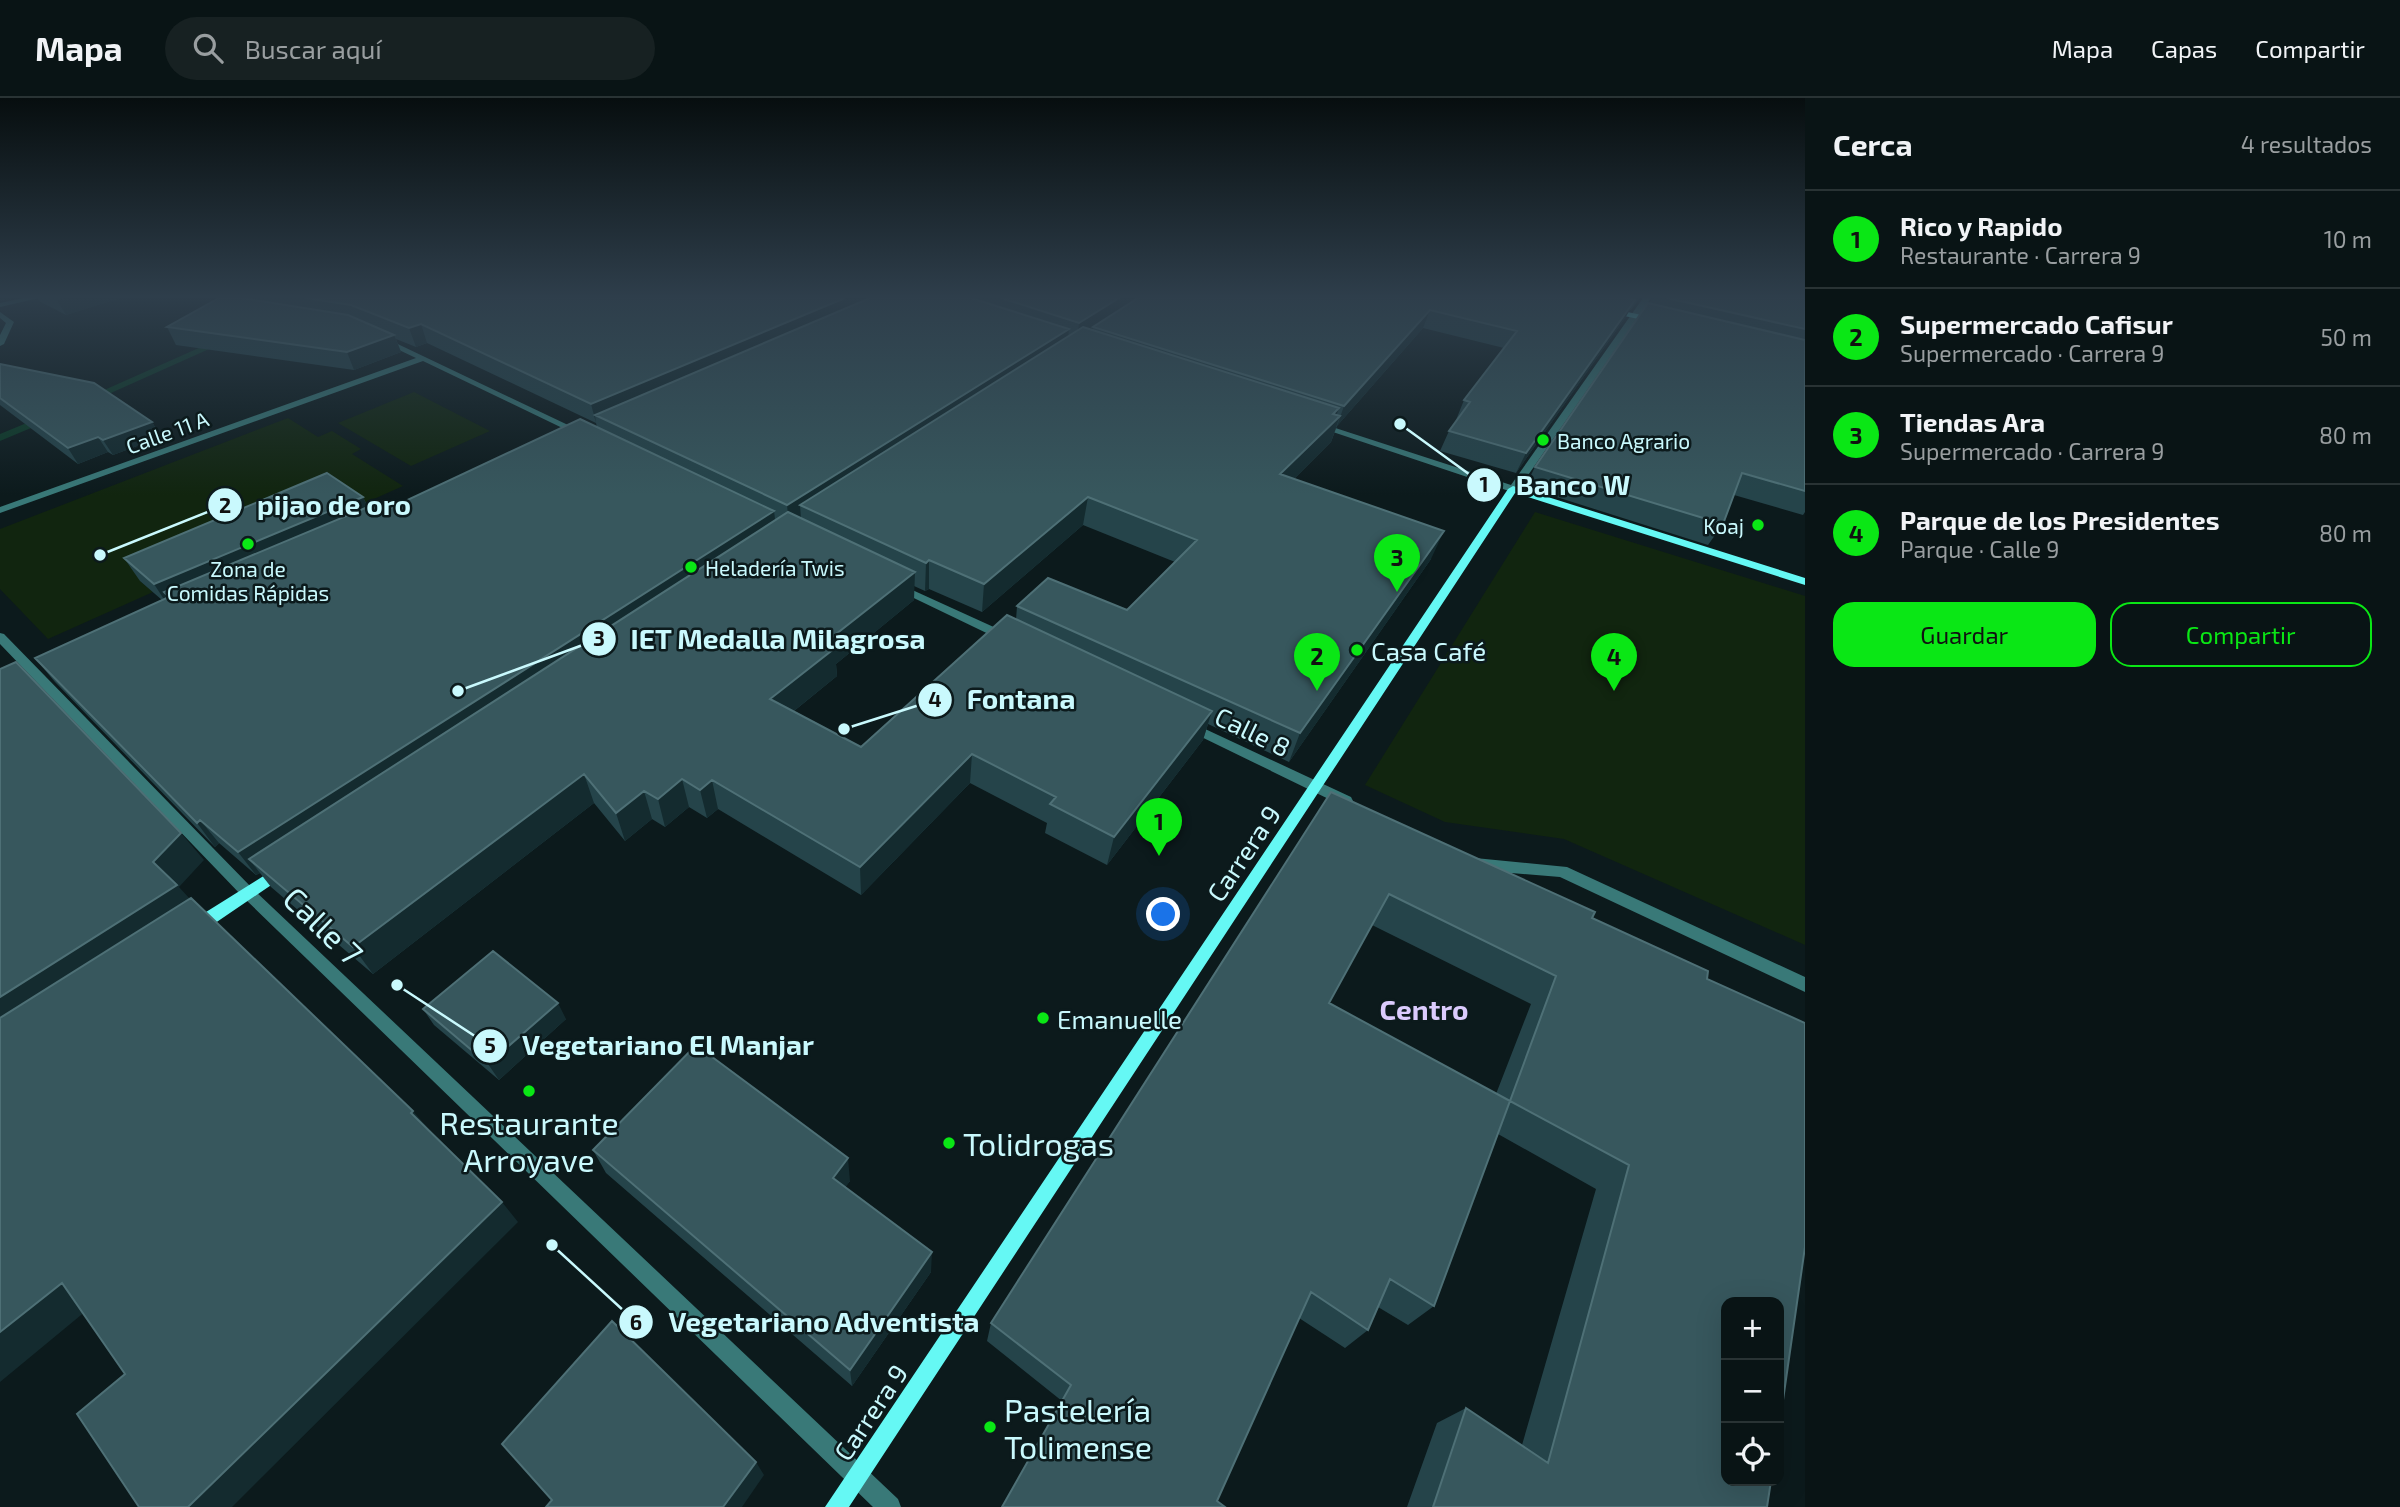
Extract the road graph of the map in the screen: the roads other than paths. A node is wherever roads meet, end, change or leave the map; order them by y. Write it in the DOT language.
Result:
graph roads {
  1 [pos="408,364"];
  2 [pos="437,364"];
  3 [pos="1603,364"];
  4 [pos="1304,420"];
  5 [pos="571,441"];
  6 [pos="1513,489"];
  7 [pos="0,510"];
  8 [pos="889,582"];
  9 [pos="1805,582"];
  10 [pos="0,636"];
  11 [pos="1015,642"];
  12 [pos="1178,720"];
  13 [pos="1317,786"];
  14 [pos="1353,804"];
  15 [pos="294,863"];
  16 [pos="1510,883"];
  17 [pos="248,893"];
  18 [pos="180,938"];
  19 [pos="1805,985"];
  20 [pos="858,1475"];
  21 [pos="836,1507"];
  22 [pos="890,1507"];
  1 -- 7 [label="street, Calle 11 A"];
  2 -- 5 [label="street"];
  3 -- 6 [label="street, Carrera 9"];
  4 -- 6 [label="street"];
  6 -- 9 [label="main road"];
  6 -- 13 [label="main road, Carrera 9"];
  8 -- 11 [label="street"];
  10 -- 17 [label="street, Calle 7"];
  12 -- 13 [label="street, Calle 8"];
  13 -- 14 [label="street, Calle 8"];
  13 -- 20 [label="main road, Carrera 9"];
  15 -- 17 [label="main road"];
  16 -- 19 [label="street"];
  17 -- 18 [label="main road"];
  17 -- 20 [label="street, Calle 7"];
  20 -- 21 [label="main road, Carrera 9"];
  20 -- 22 [label="street, Calle 7"];
}
